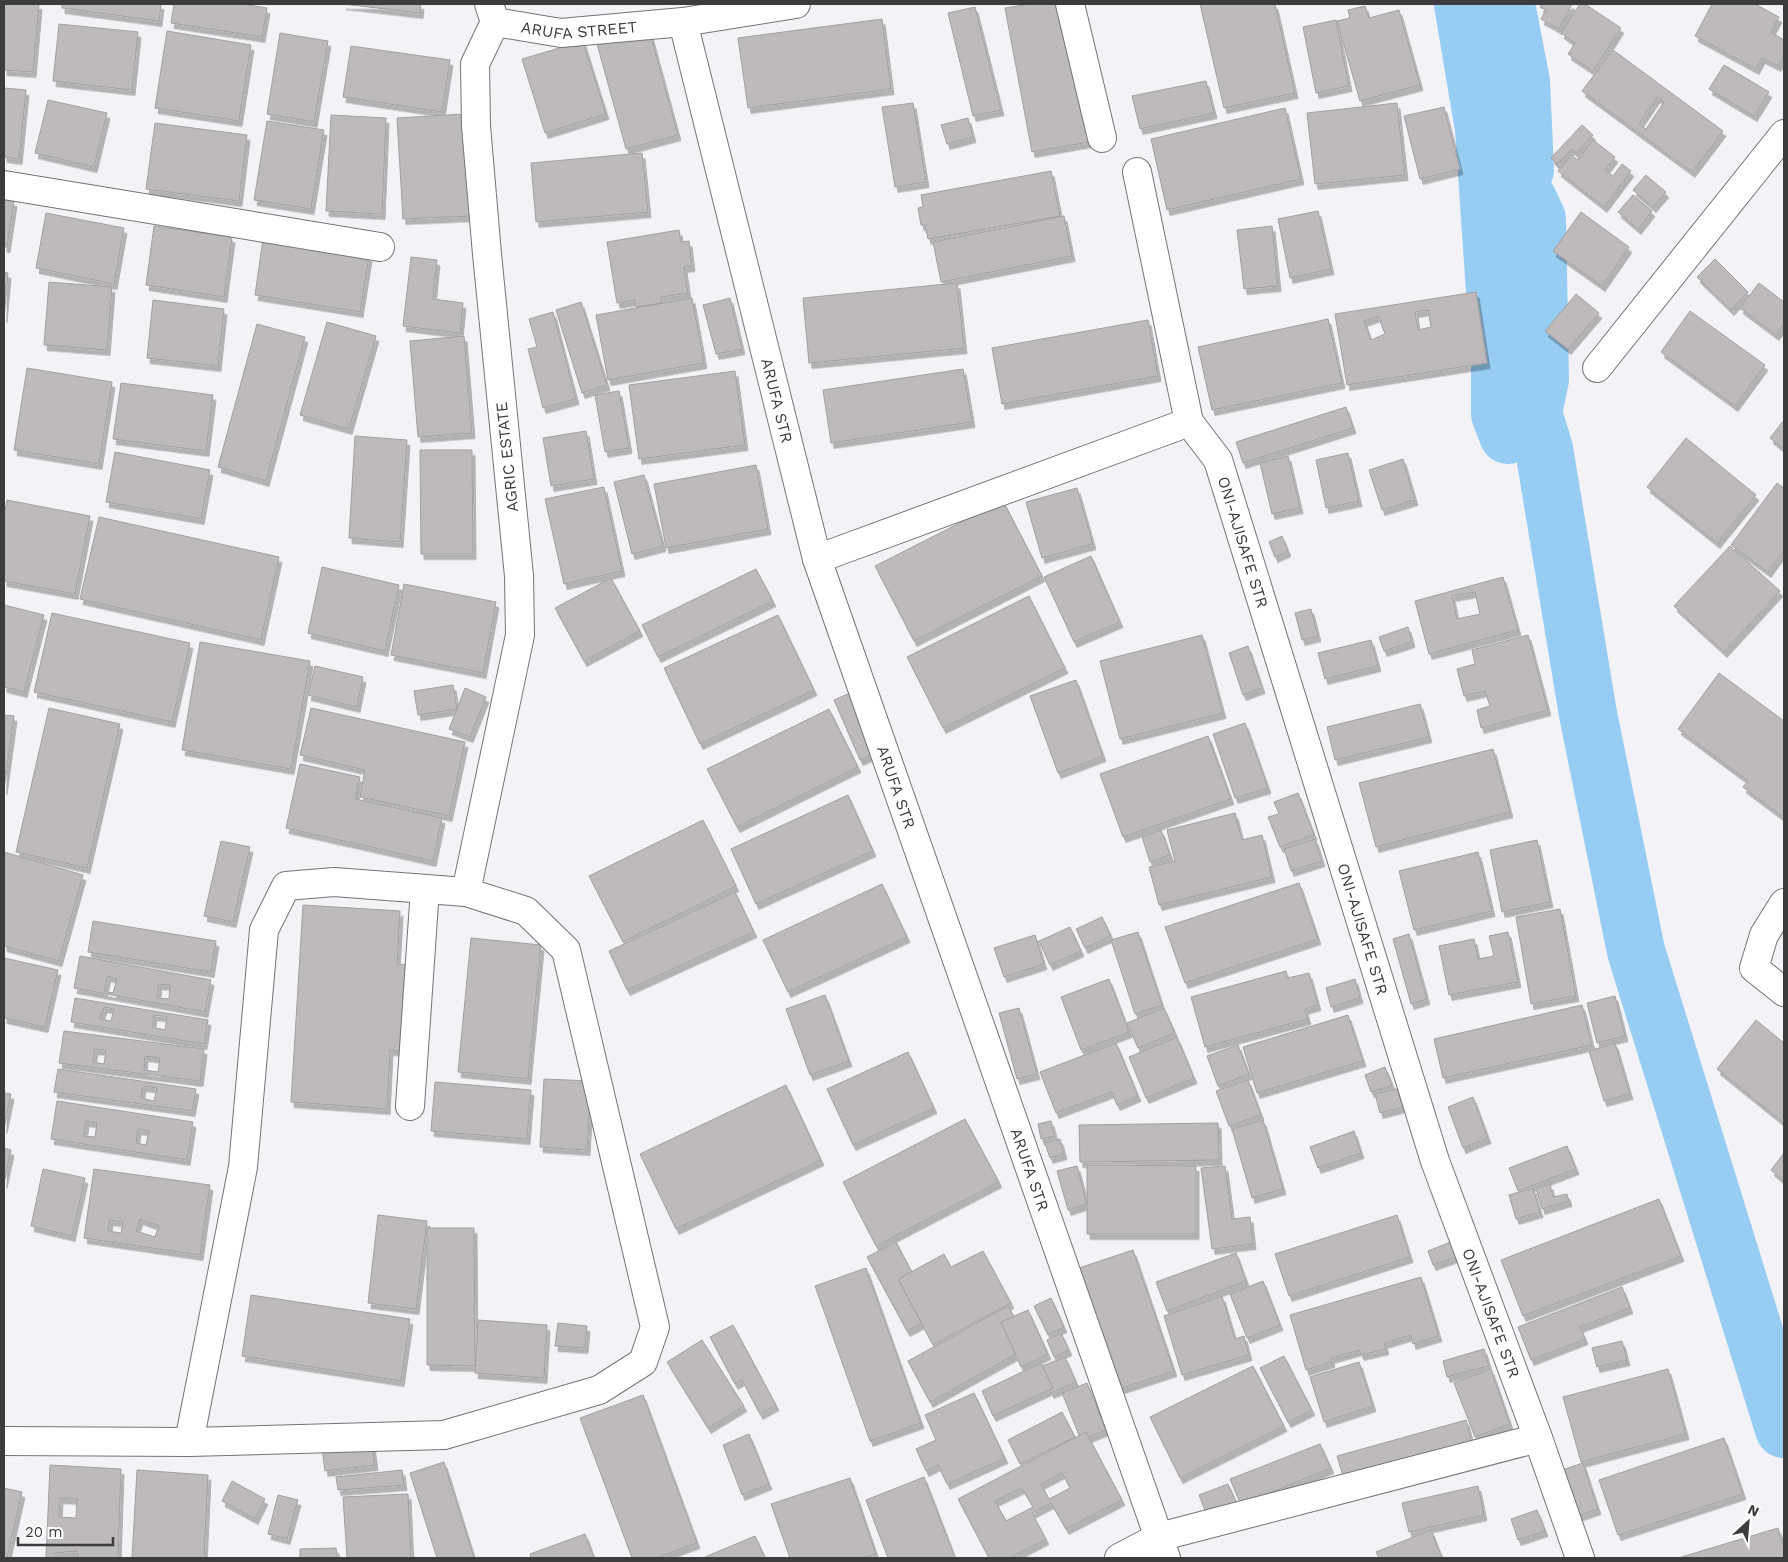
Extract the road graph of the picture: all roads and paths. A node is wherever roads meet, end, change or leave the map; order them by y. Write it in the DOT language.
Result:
graph roads {
  1 [pos="796,4"];
  2 [pos="1070,4"];
  3 [pos="492,13"];
  4 [pos="683,22"];
  5 [pos="1784,134"];
  6 [pos="1102,138"];
  7 [pos="1136,172"];
  8 [pos="4,184"];
  9 [pos="380,247"];
  10 [pos="1597,368"];
  11 [pos="1188,422"];
  12 [pos="817,559"];
  13 [pos="425,889"];
  14 [pos="466,892"];
  15 [pos="1784,903"];
  16 [pos="1784,992"];
  17 [pos="410,1106"];
  18 [pos="1538,1438"];
  19 [pos="4,1441"];
  20 [pos="189,1442"];
  21 [pos="1162,1547"];
  22 [pos="1119,1558"];
  23 [pos="1580,1558"];
  1 -- 4 [label="street, ARUFA STREET"];
  2 -- 6 [label="street"];
  3 -- 4 [label="street, ARUFA STREET"];
  3 -- 14 [label="street, AGRIC ESTATE"];
  4 -- 12 [label="street, ARUFA STR"];
  5 -- 10 [label="street"];
  7 -- 11 [label="street, ONI-AJISAFE STR"];
  8 -- 9 [label="street"];
  11 -- 12 [label="street"];
  11 -- 18 [label="street, ONI-AJISAFE STR"];
  12 -- 21 [label="street, ARUFA STR"];
  13 -- 14 [label="street"];
  13 -- 17 [label="street"];
  13 -- 20 [label="street"];
  14 -- 20 [label="street"];
  15 -- 16 [label="street"];
  18 -- 21 [label="street"];
  18 -- 23 [label="street, ONI-AJISAFE STR"];
  19 -- 20 [label="street"];
  21 -- 22 [label="street"];
}
